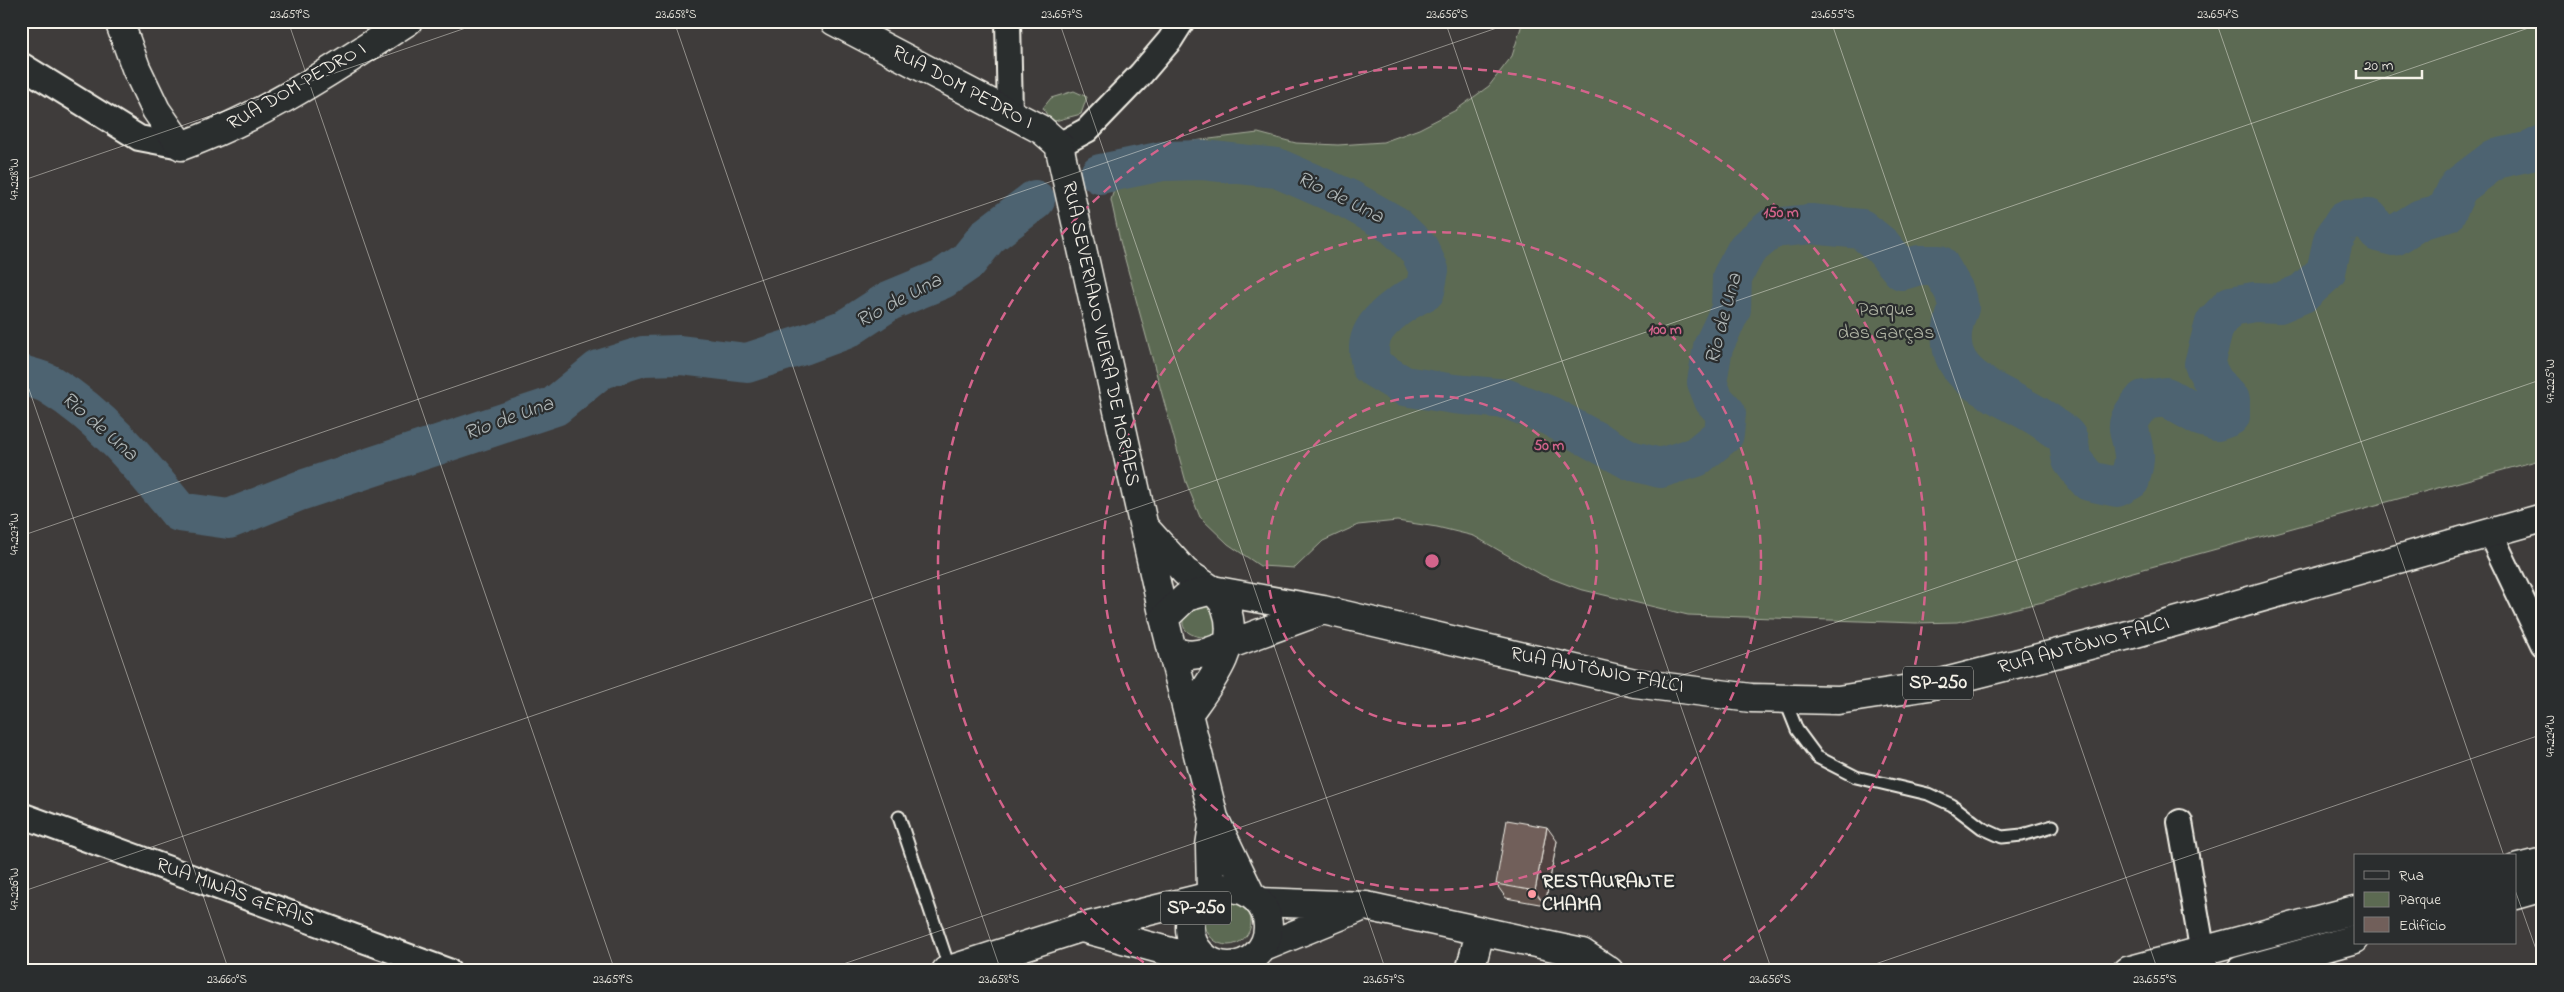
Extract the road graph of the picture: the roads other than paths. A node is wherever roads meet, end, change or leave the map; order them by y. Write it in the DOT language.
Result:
graph roads {
  1 [pos="119,21"];
  2 [pos="408,21"];
  3 [pos="834,21"];
  4 [pos="1008,21"];
  5 [pos="1182,21"];
  6 [pos="21,65"];
  7 [pos="1010,114"];
  8 [pos="1059,145"];
  9 [pos="181,146"];
  10 [pos="2543,518"];
  11 [pos="1141,523"];
  12 [pos="2490,533"];
  13 [pos="1212,590"];
  14 [pos="1323,610"];
  15 [pos="1164,618"];
  16 [pos="1228,644"];
  17 [pos="2543,644"];
  18 [pos="1173,652"];
  19 [pos="1784,699"];
  20 [pos="1188,714"];
  21 [pos="21,815"];
  22 [pos="899,817"];
  23 [pos="1214,818"];
  24 [pos="2180,822"];
  25 [pos="2053,826"];
  26 [pos="2543,862"];
  27 [pos="2516,870"];
  28 [pos="2543,887"];
  29 [pos="1206,895"];
  30 [pos="2516,895"];
  31 [pos="1254,897"];
  32 [pos="1366,906"];
  33 [pos="2354,910"];
  34 [pos="1080,928"];
  35 [pos="1480,932"];
  36 [pos="2354,939"];
  37 [pos="1264,947"];
  38 [pos="2204,960"];
  39 [pos="1224,967"];
  40 [pos="949,970"];
  41 [pos="448,971"];
  42 [pos="1470,971"];
  43 [pos="1610,971"];
  44 [pos="2127,971"];
  45 [pos="2240,971"];
  1 -- 9 [label="main road"];
  2 -- 9 [label="main road, RUA DOM PEDRO I"];
  3 -- 7 [label="main road, RUA DOM PEDRO I"];
  4 -- 7 [label="street"];
  5 -- 8 [label="street"];
  6 -- 9 [label="street"];
  7 -- 8 [label="main road, RUA DOM PEDRO I"];
  8 -- 11 [label="main road, RUA SEVERIANO VIEIRA DE MORAES"];
  10 -- 12 [label="main road, RUA ANTÔNIO FALCI / SP-250"];
  11 -- 13 [label="main road, RUA SEVERIANO VIEIRA DE MORAES"];
  11 -- 15 [label="main road, RUA SEVERIANO VIEIRA DE MORAES / SP-250"];
  12 -- 17 [label="street"];
  12 -- 19 [label="main road, RUA ANTÔNIO FALCI / SP-250"];
  13 -- 14 [label="main road, RUA ANTÔNIO FALCI / SP-250"];
  13 -- 15 [label="main road, RUA ANTÔNIO FALCI / SP-250"];
  13 -- 16 [label="main road, RUA SEVERIANO VIEIRA DE MORAES"];
  14 -- 16 [label="main road"];
  14 -- 19 [label="main road, RUA ANTÔNIO FALCI / SP-250"];
  15 -- 18 [label="main road, RUA SEVERIANO VIEIRA DE MORAES / SP-250"];
  16 -- 18 [label="main road"];
  16 -- 20 [label="main road, RUA SEVERIANO VIEIRA DE MORAES"];
  18 -- 20 [label="main road, RUA SEVERIANO VIEIRA DE MORAES / SP-250"];
  19 -- 25 [label="lane"];
  20 -- 23 [label="main road, RUA SEVERIANO VIEIRA DE MORAES / SP-250"];
  21 -- 41 [label="street, RUA MINAS GERAIS"];
  22 -- 40 [label="lane"];
  23 -- 29 [label="main road, RUA SEVERIANO VIEIRA DE MORAES / SP-250"];
  23 -- 31 [label="main road, RUA SEVERIANO VIEIRA DE MORAES / SP-250"];
  24 -- 38 [label="street"];
  26 -- 27 [label="main road"];
  28 -- 30 [label="main road"];
  29 -- 31 [label="main road, SP-250"];
  29 -- 34 [label="main road, SP-250"];
  29 -- 39 [label="main road, SP-250"];
  31 -- 32 [label="main road"];
  31 -- 37 [label="main road, SP-250"];
  32 -- 35 [label="main road"];
  32 -- 37 [label="main road"];
  33 -- 38 [label="main road"];
  34 -- 39 [label="main road, SP-250"];
  34 -- 40 [label="main road, SP-250"];
  35 -- 42 [label="main road"];
  35 -- 43 [label="main road"];
  36 -- 45 [label="main road"];
  37 -- 39 [label="main road"];
  38 -- 44 [label="main road"];
}
